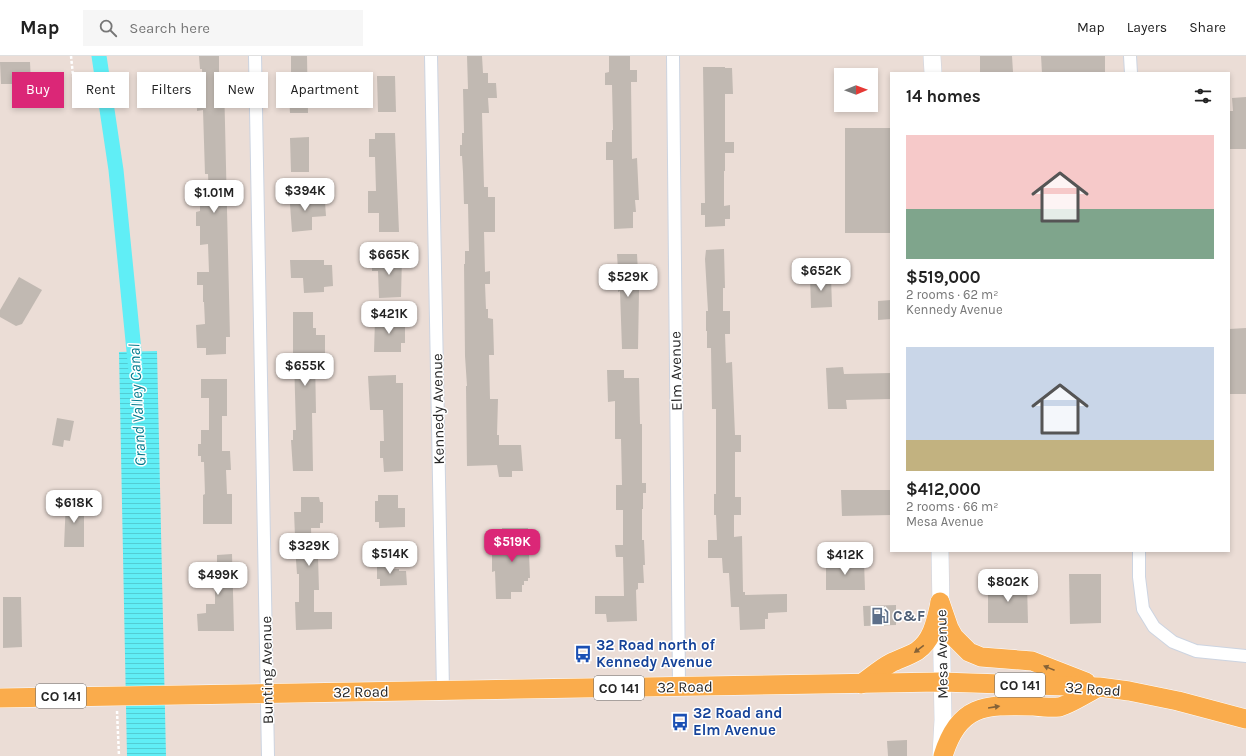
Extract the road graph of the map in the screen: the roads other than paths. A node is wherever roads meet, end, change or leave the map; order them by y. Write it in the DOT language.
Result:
graph roads {
  1 [pos="255,56"];
  2 [pos="431,56"];
  3 [pos="673,56"];
  4 [pos="932,56"];
  5 [pos="1130,56"];
  6 [pos="933,72"];
  7 [pos="1131,72"];
  8 [pos="940,552"];
  9 [pos="1139,552"];
  10 [pos="940,602"];
  11 [pos="1246,656"];
  12 [pos="941,682"];
  13 [pos="861,684"];
  14 [pos="679,687"];
  15 [pos="1099,687"];
  16 [pos="443,691"];
  17 [pos="267,693"];
  18 [pos="0,698"];
  19 [pos="1246,719"];
  20 [pos="268,756"];
  21 [pos="942,756"];
  1 -- 17 [label="street, Bunting Avenue"];
  2 -- 16 [label="street, Kennedy Avenue"];
  3 -- 14 [label="street, Elm Avenue"];
  4 -- 6 [label="street"];
  5 -- 7 [label="street"];
  8 -- 10 [label="street, Mesa Avenue"];
  9 -- 11 [label="street"];
  10 -- 12 [label="street, Mesa Avenue"];
  10 -- 13 [label="main road, one-way"];
  15 -- 10 [label="main road, one-way"];
  12 -- 13 [label="main road, 32 Road / CO 141"];
  12 -- 15 [label="main road, 32 Road / CO 141"];
  12 -- 21 [label="street, Mesa Avenue"];
  13 -- 14 [label="main road, 32 Road / CO 141"];
  14 -- 16 [label="main road, 32 Road / CO 141"];
  15 -- 19 [label="main road, 32 Road / CO 141"];
  21 -- 15 [label="main road, one-way"];
  16 -- 17 [label="main road, 32 Road / CO 141"];
  17 -- 18 [label="main road, 32 Road / CO 141"];
  17 -- 20 [label="street, Bunting Avenue"];
}
